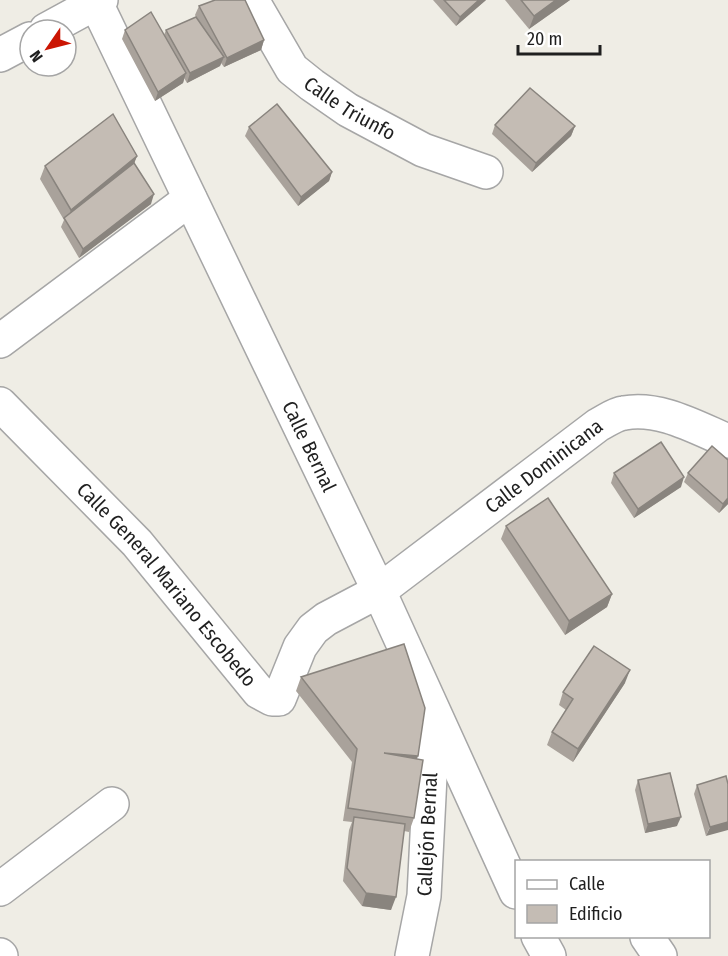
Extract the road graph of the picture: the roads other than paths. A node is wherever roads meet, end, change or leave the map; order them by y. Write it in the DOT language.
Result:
graph roads {
  1 [pos="252,0"];
  2 [pos="98,1"];
  3 [pos="68,18"];
  4 [pos="18,45"];
  5 [pos="0,55"];
  6 [pos="486,172"];
  7 [pos="190,199"];
  8 [pos="0,341"];
  9 [pos="0,404"];
  10 [pos="728,441"];
  11 [pos="379,591"];
  12 [pos="433,713"];
  13 [pos="112,804"];
  14 [pos="0,889"];
  15 [pos="515,890"];
  16 [pos="539,938"];
  17 [pos="412,956"];
  18 [pos="549,956"];
  1 -- 6 [label="street, Calle Triunfo"];
  2 -- 3 [label="street"];
  2 -- 7 [label="street, Calle Bernal"];
  4 -- 5 [label="street"];
  7 -- 8 [label="street"];
  7 -- 11 [label="street, Calle Bernal"];
  9 -- 11 [label="street, Calle General Mariano Escobedo"];
  10 -- 11 [label="street, Calle Dominicana"];
  11 -- 12 [label="street, Calle Bernal"];
  12 -- 15 [label="street, Calle Bernal"];
  12 -- 17 [label="street, Callejón Bernal"];
  13 -- 14 [label="street"];
  16 -- 18 [label="street"];
}
